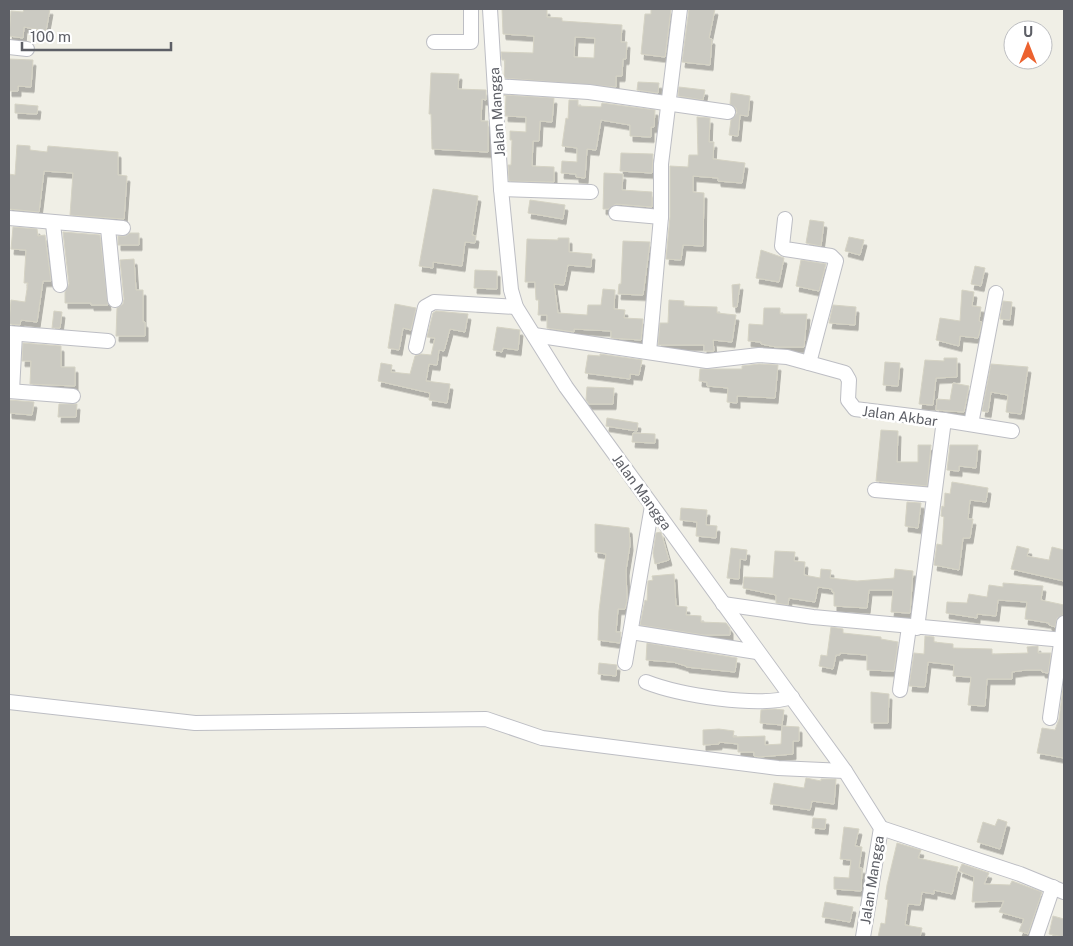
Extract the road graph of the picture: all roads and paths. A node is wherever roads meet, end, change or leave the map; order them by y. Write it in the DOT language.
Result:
graph roads {
  1 [pos="471,9"];
  2 [pos="490,9"];
  3 [pos="680,9"];
  4 [pos="434,42"];
  5 [pos="9,47"];
  6 [pos="27,49"];
  7 [pos="495,86"];
  8 [pos="668,105"];
  9 [pos="728,112"];
  10 [pos="501,189"];
  11 [pos="591,192"];
  12 [pos="616,213"];
  13 [pos="662,217"];
  14 [pos="9,218"];
  15 [pos="785,219"];
  16 [pos="53,224"];
  17 [pos="108,228"];
  18 [pos="123,228"];
  19 [pos="60,285"];
  20 [pos="996,293"];
  21 [pos="115,300"];
  22 [pos="516,307"];
  23 [pos="12,334"];
  24 [pos="534,335"];
  25 [pos="108,341"];
  26 [pos="416,347"];
  27 [pos="649,352"];
  28 [pos="809,363"];
  29 [pos="10,391"];
  30 [pos="73,396"];
  31 [pos="944,420"];
  32 [pos="971,424"];
  33 [pos="1012,431"];
  34 [pos="874,490"];
  35 [pos="934,495"];
  36 [pos="652,506"];
  37 [pos="723,604"];
  38 [pos="1064,623"];
  39 [pos="913,628"];
  40 [pos="631,632"];
  41 [pos="1062,640"];
  42 [pos="757,652"];
  43 [pos="625,663"];
  44 [pos="646,682"];
  45 [pos="900,690"];
  46 [pos="792,698"];
  47 [pos="9,702"];
  48 [pos="1050,718"];
  49 [pos="845,771"];
  50 [pos="881,828"];
  51 [pos="1059,890"];
  52 [pos="863,937"];
  53 [pos="1036,937"];
  1 -- 4 [label="street"];
  2 -- 7 [label="street, Jalan Mangga"];
  3 -- 8 [label="street"];
  5 -- 6 [label="street"];
  7 -- 8 [label="street"];
  7 -- 10 [label="street, Jalan Mangga"];
  8 -- 9 [label="street"];
  8 -- 13 [label="street"];
  10 -- 11 [label="street"];
  10 -- 22 [label="street, Jalan Mangga"];
  12 -- 13 [label="street"];
  13 -- 27 [label="street"];
  14 -- 16 [label="street"];
  15 -- 28 [label="street"];
  16 -- 17 [label="street"];
  16 -- 19 [label="street"];
  17 -- 18 [label="street"];
  17 -- 21 [label="street"];
  20 -- 32 [label="street"];
  22 -- 24 [label="street, Jalan Mangga"];
  22 -- 26 [label="street"];
  23 -- 25 [label="street"];
  23 -- 29 [label="street"];
  24 -- 27 [label="street, Jalan Akbar"];
  24 -- 36 [label="street, Jalan Mangga"];
  27 -- 28 [label="street, Jalan Akbar"];
  28 -- 31 [label="street, Jalan Akbar"];
  29 -- 30 [label="street"];
  31 -- 32 [label="street"];
  31 -- 35 [label="street, Jalan Akbar"];
  32 -- 33 [label="street"];
  34 -- 35 [label="street"];
  35 -- 39 [label="street, Jalan Akbar"];
  36 -- 37 [label="street, Jalan Mangga"];
  36 -- 40 [label="street"];
  37 -- 39 [label="street"];
  37 -- 42 [label="street, Jalan Mangga"];
  38 -- 41 [label="street"];
  39 -- 41 [label="street"];
  39 -- 45 [label="street, Jalan Akbar"];
  40 -- 42 [label="street"];
  40 -- 43 [label="street"];
  41 -- 48 [label="street"];
  42 -- 46 [label="street, Jalan Mangga"];
  44 -- 46 [label="street"];
  46 -- 49 [label="street, Jalan Mangga"];
  47 -- 49 [label="street"];
  49 -- 50 [label="street, Jalan Mangga"];
  50 -- 51 [label="street"];
  50 -- 52 [label="street, Jalan Mangga"];
  51 -- 53 [label="street"];
}
